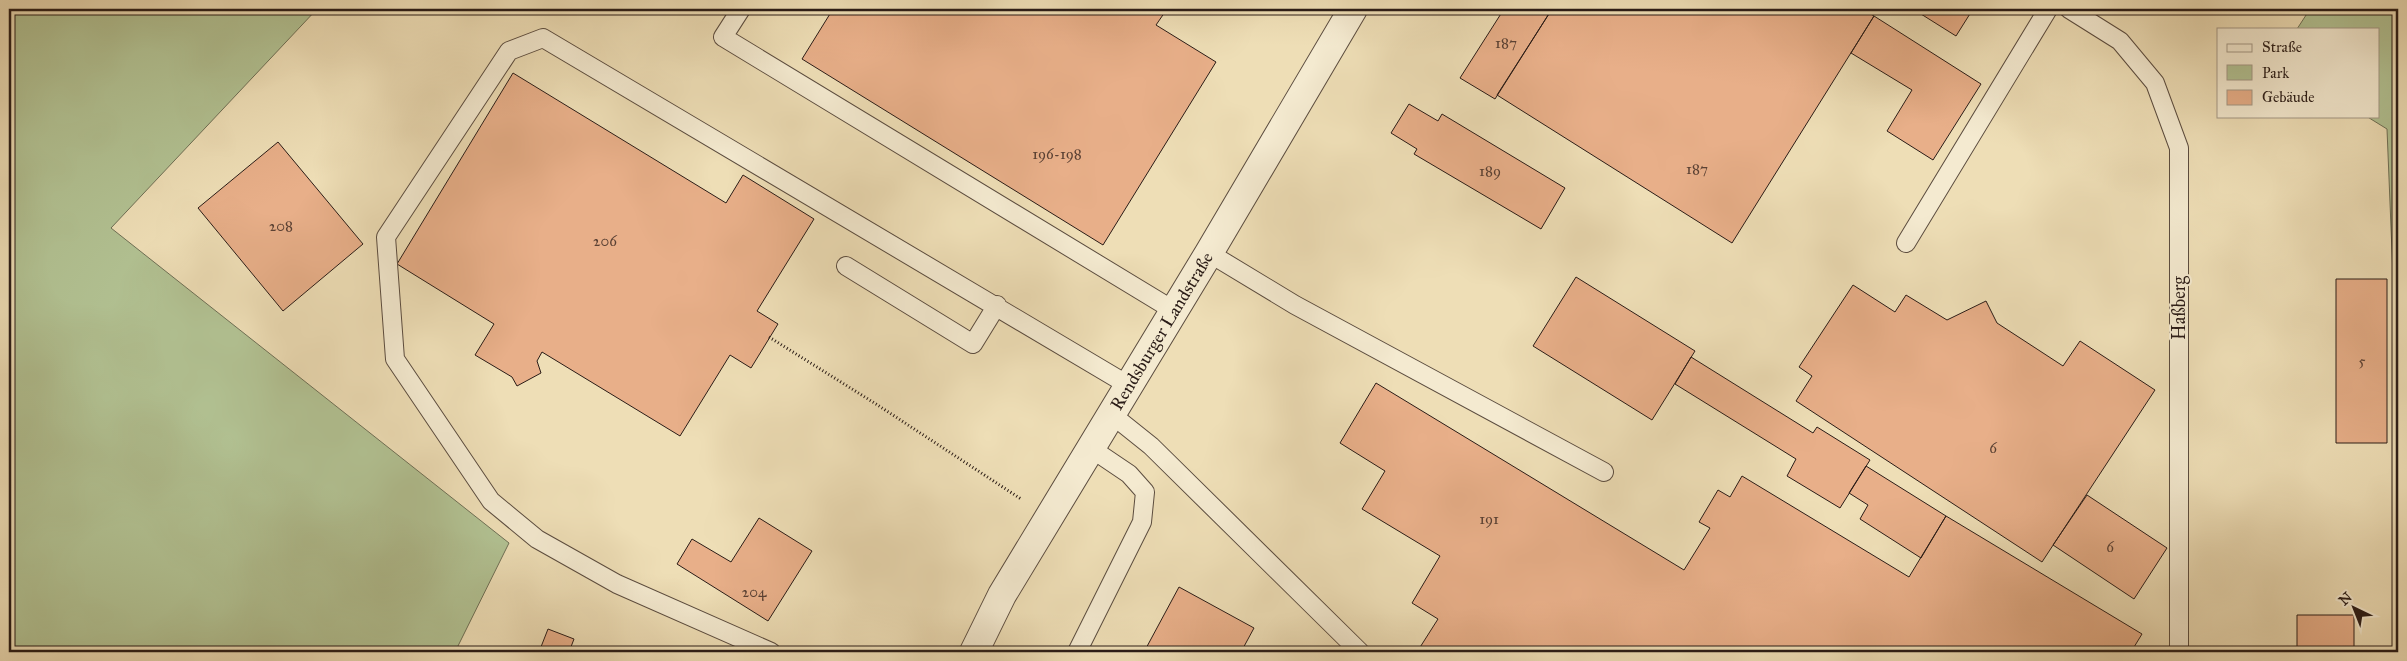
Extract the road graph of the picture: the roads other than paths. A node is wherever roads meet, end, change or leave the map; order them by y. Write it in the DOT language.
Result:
graph roads {
  1 [pos="741,9"];
  2 [pos="1353,9"];
  3 [pos="2048,9"];
  4 [pos="2069,9"];
  5 [pos="1906,243"];
  6 [pos="1208,253"];
  7 [pos="846,266"];
  8 [pos="997,305"];
  9 [pos="1173,310"];
  10 [pos="1128,385"];
  11 [pos="1111,414"];
  12 [pos="1089,447"];
  13 [pos="1604,472"];
  14 [pos="771,652"];
  15 [pos="974,652"];
  16 [pos="1077,652"];
  17 [pos="1360,652"];
  18 [pos="2179,652"];
  1 -- 9 [label="lane"];
  2 -- 6 [label="street, Rendsburger Landstraße"];
  3 -- 5 [label="lane"];
  4 -- 18 [label="lane, Haßberg"];
  6 -- 9 [label="street, Rendsburger Landstraße"];
  6 -- 13 [label="lane"];
  7 -- 8 [label="lane"];
  8 -- 10 [label="lane"];
  8 -- 14 [label="lane"];
  9 -- 10 [label="street, Rendsburger Landstraße"];
  10 -- 11 [label="street, Rendsburger Landstraße"];
  11 -- 12 [label="street, Rendsburger Landstraße"];
  11 -- 17 [label="lane"];
  12 -- 15 [label="street, Rendsburger Landstraße"];
  12 -- 16 [label="lane"];
}
